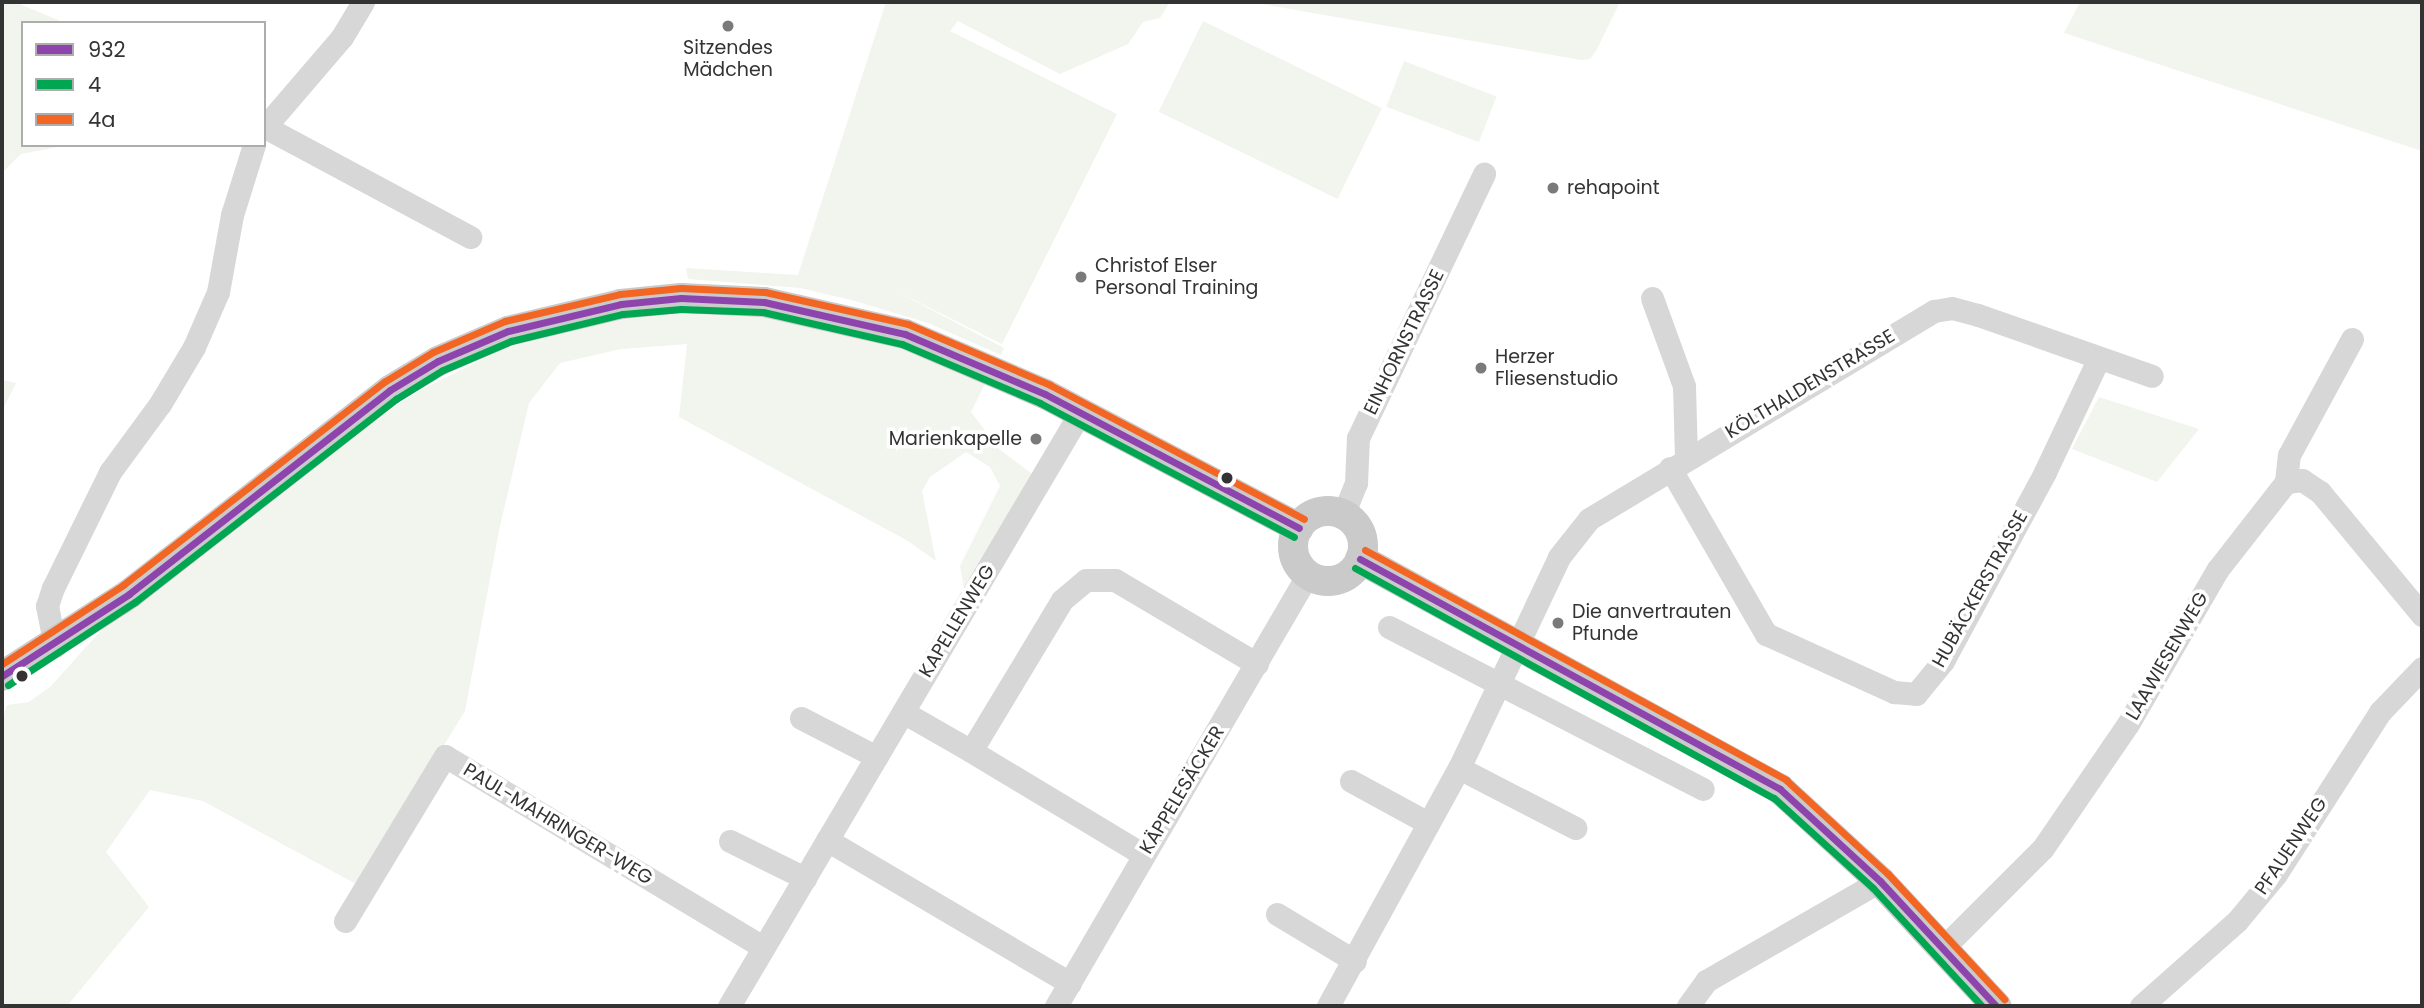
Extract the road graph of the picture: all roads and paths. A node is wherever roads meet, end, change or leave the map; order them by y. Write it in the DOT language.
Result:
graph roads {
  1 [pos="363,2"];
  2 [pos="266,126"];
  3 [pos="266,128"];
  4 [pos="253,147"];
  5 [pos="1484,174"];
  6 [pos="470,237"];
  7 [pos="1652,298"];
  8 [pos="2352,339"];
  9 [pos="2099,358"];
  10 [pos="2152,376"];
  11 [pos="1081,411"];
  12 [pos="1678,463"];
  13 [pos="2286,482"];
  14 [pos="1343,514"];
  15 [pos="1299,528"];
  16 [pos="1360,559"];
  17 [pos="1308,574"];
  18 [pos="2422,615"];
  19 [pos="1389,627"];
  20 [pos="1520,645"];
  21 [pos="55,646"];
  22 [pos="1257,664"];
  23 [pos="2422,668"];
  24 [pos="2,676"];
  25 [pos="1500,685"];
  26 [pos="903,712"];
  27 [pos="801,718"];
  28 [pos="971,751"];
  29 [pos="877,757"];
  30 [pos="1459,768"];
  31 [pos="1352,781"];
  32 [pos="1703,789"];
  33 [pos="1428,823"];
  34 [pos="1574,828"];
  35 [pos="827,840"];
  36 [pos="730,841"];
  37 [pos="1144,855"];
  38 [pos="804,878"];
  39 [pos="1880,881"];
  40 [pos="1278,914"];
  41 [pos="345,921"];
  42 [pos="763,947"];
  43 [pos="1943,948"];
  44 [pos="1355,961"];
  45 [pos="1069,983"];
  46 [pos="729,1006"];
  47 [pos="1056,1006"];
  48 [pos="1328,1006"];
  49 [pos="1688,1006"];
  50 [pos="1996,1006"];
  51 [pos="2141,1006"];
  1 -- 2 [label="street"];
  3 -- 6 [label="street"];
  4 -- 21 [label="street"];
  5 -- 14 [label="street, EINHORNSTRASSE"];
  7 -- 12 [label="street"];
  8 -- 13 [label="street, LAAWIESENWEG"];
  9 -- 10 [label="street"];
  9 -- 12 [label="street, KÖLTHALDENSTRASSE"];
  9 -- 12 [label="street, HUBÄCKERSTRASSE"];
  11 -- 15 [label="main road"];
  11 -- 21 [label="main road"];
  11 -- 26 [label="street, KAPELLENWEG"];
  12 -- 20 [label="street, KÖLTHALDENSTRASSE"];
  13 -- 18 [label="street"];
  13 -- 43 [label="street, LAAWIESENWEG"];
  14 -- 15 [label="main road"];
  14 -- 16 [label="main road"];
  15 -- 17 [label="main road"];
  16 -- 17 [label="main road"];
  16 -- 20 [label="main road"];
  17 -- 22 [label="street, KÄPPELESÄCKER"];
  19 -- 25 [label="street"];
  20 -- 25 [label="street, KÖLTHALDENSTRASSE"];
  20 -- 39 [label="main road"];
  21 -- 24 [label="main road"];
  22 -- 28 [label="street"];
  22 -- 37 [label="street, KÄPPELESÄCKER"];
  23 -- 51 [label="street, PFAUENWEG"];
  25 -- 30 [label="street, KÖLTHALDENSTRASSE"];
  25 -- 32 [label="street"];
  26 -- 28 [label="street"];
  26 -- 29 [label="street, KAPELLENWEG"];
  27 -- 29 [label="street"];
  28 -- 37 [label="street"];
  29 -- 35 [label="street, KAPELLENWEG"];
  30 -- 33 [label="street, KÖLTHALDENSTRASSE"];
  30 -- 34 [label="street"];
  31 -- 33 [label="street"];
  33 -- 44 [label="street, KÖLTHALDENSTRASSE"];
  35 -- 38 [label="street, KAPELLENWEG"];
  35 -- 45 [label="street"];
  36 -- 38 [label="street"];
  37 -- 45 [label="street, KÄPPELESÄCKER"];
  38 -- 42 [label="street, KAPELLENWEG"];
  39 -- 43 [label="main road"];
  39 -- 49 [label="street"];
  40 -- 44 [label="street"];
  41 -- 42 [label="street, PAUL-MAHRINGER-WEG"];
  42 -- 46 [label="street, KAPELLENWEG"];
  43 -- 50 [label="main road"];
  44 -- 48 [label="street, KÖLTHALDENSTRASSE"];
  45 -- 47 [label="street, KÄPPELESÄCKER"];
}
